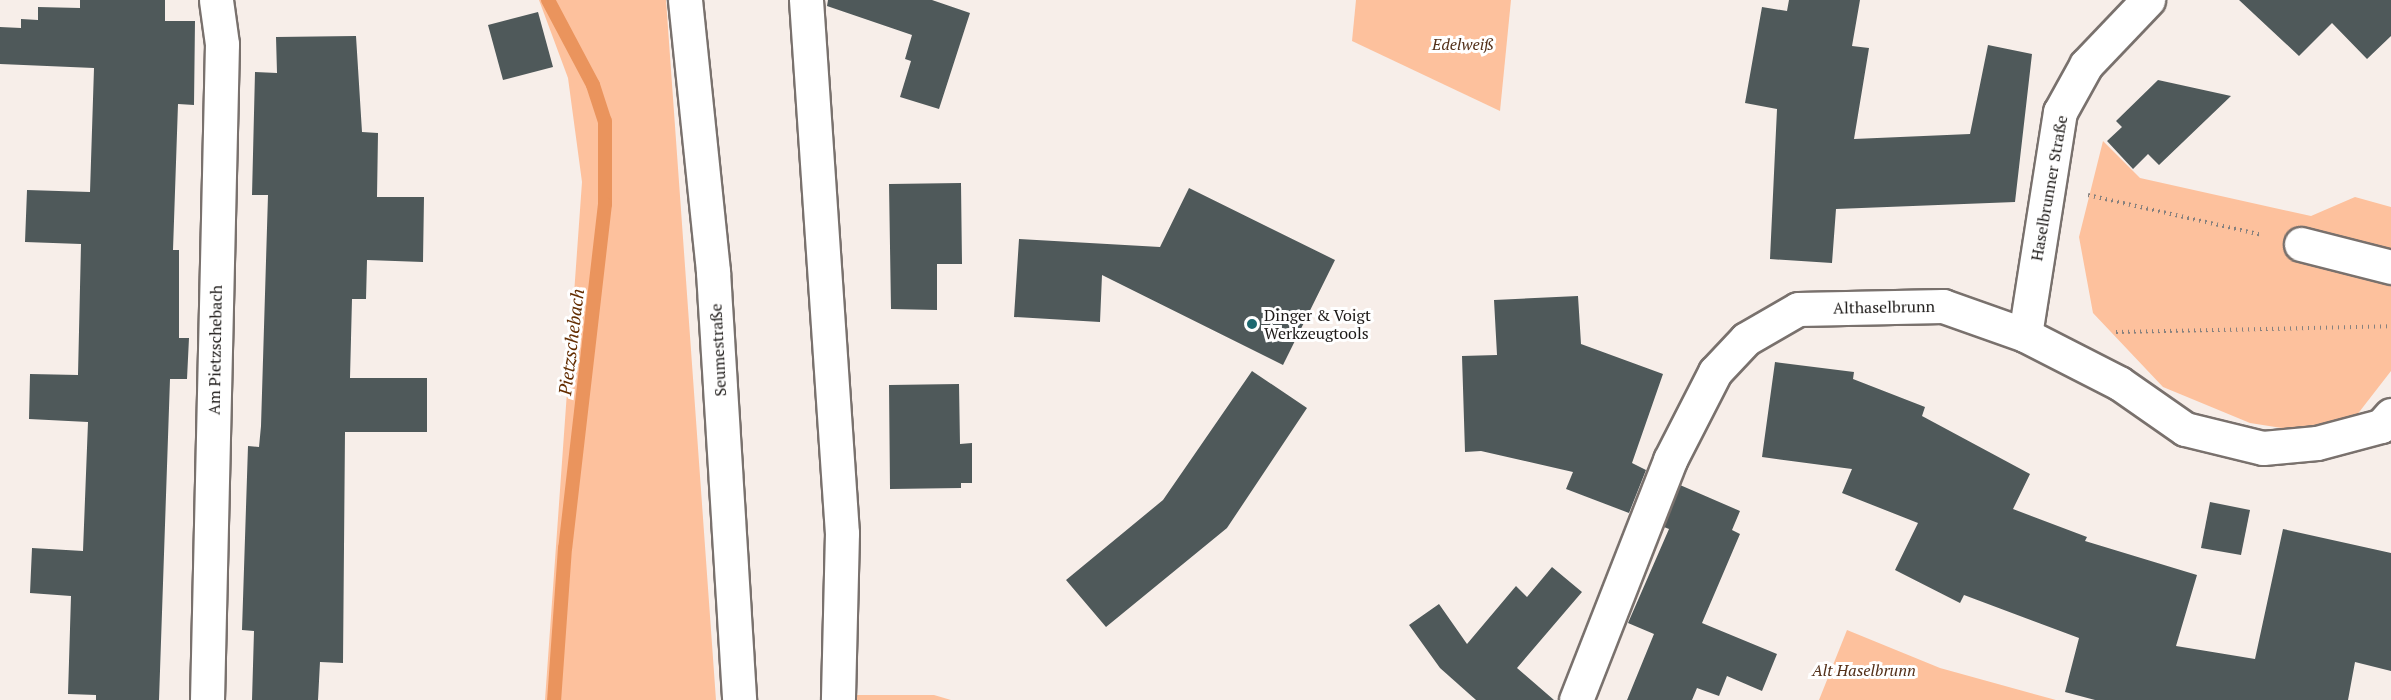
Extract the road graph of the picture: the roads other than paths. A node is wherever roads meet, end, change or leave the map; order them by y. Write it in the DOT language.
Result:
graph roads {
  1 [pos="216,0"];
  2 [pos="685,0"];
  3 [pos="806,0"];
  4 [pos="2148,0"];
  5 [pos="2301,244"];
  6 [pos="2391,267"];
  7 [pos="2025,334"];
  8 [pos="2391,415"];
  9 [pos="207,700"];
  10 [pos="739,700"];
  11 [pos="838,700"];
  12 [pos="1576,700"];
  1 -- 9 [label="street, Am Pietzschebach"];
  2 -- 10 [label="street, Seumestraße"];
  3 -- 11 [label="street"];
  4 -- 7 [label="street, Haselbrunner Straße"];
  5 -- 6 [label="street"];
  7 -- 8 [label="street, Althaselbrunn"];
  7 -- 12 [label="street, Althaselbrunn"];
}
